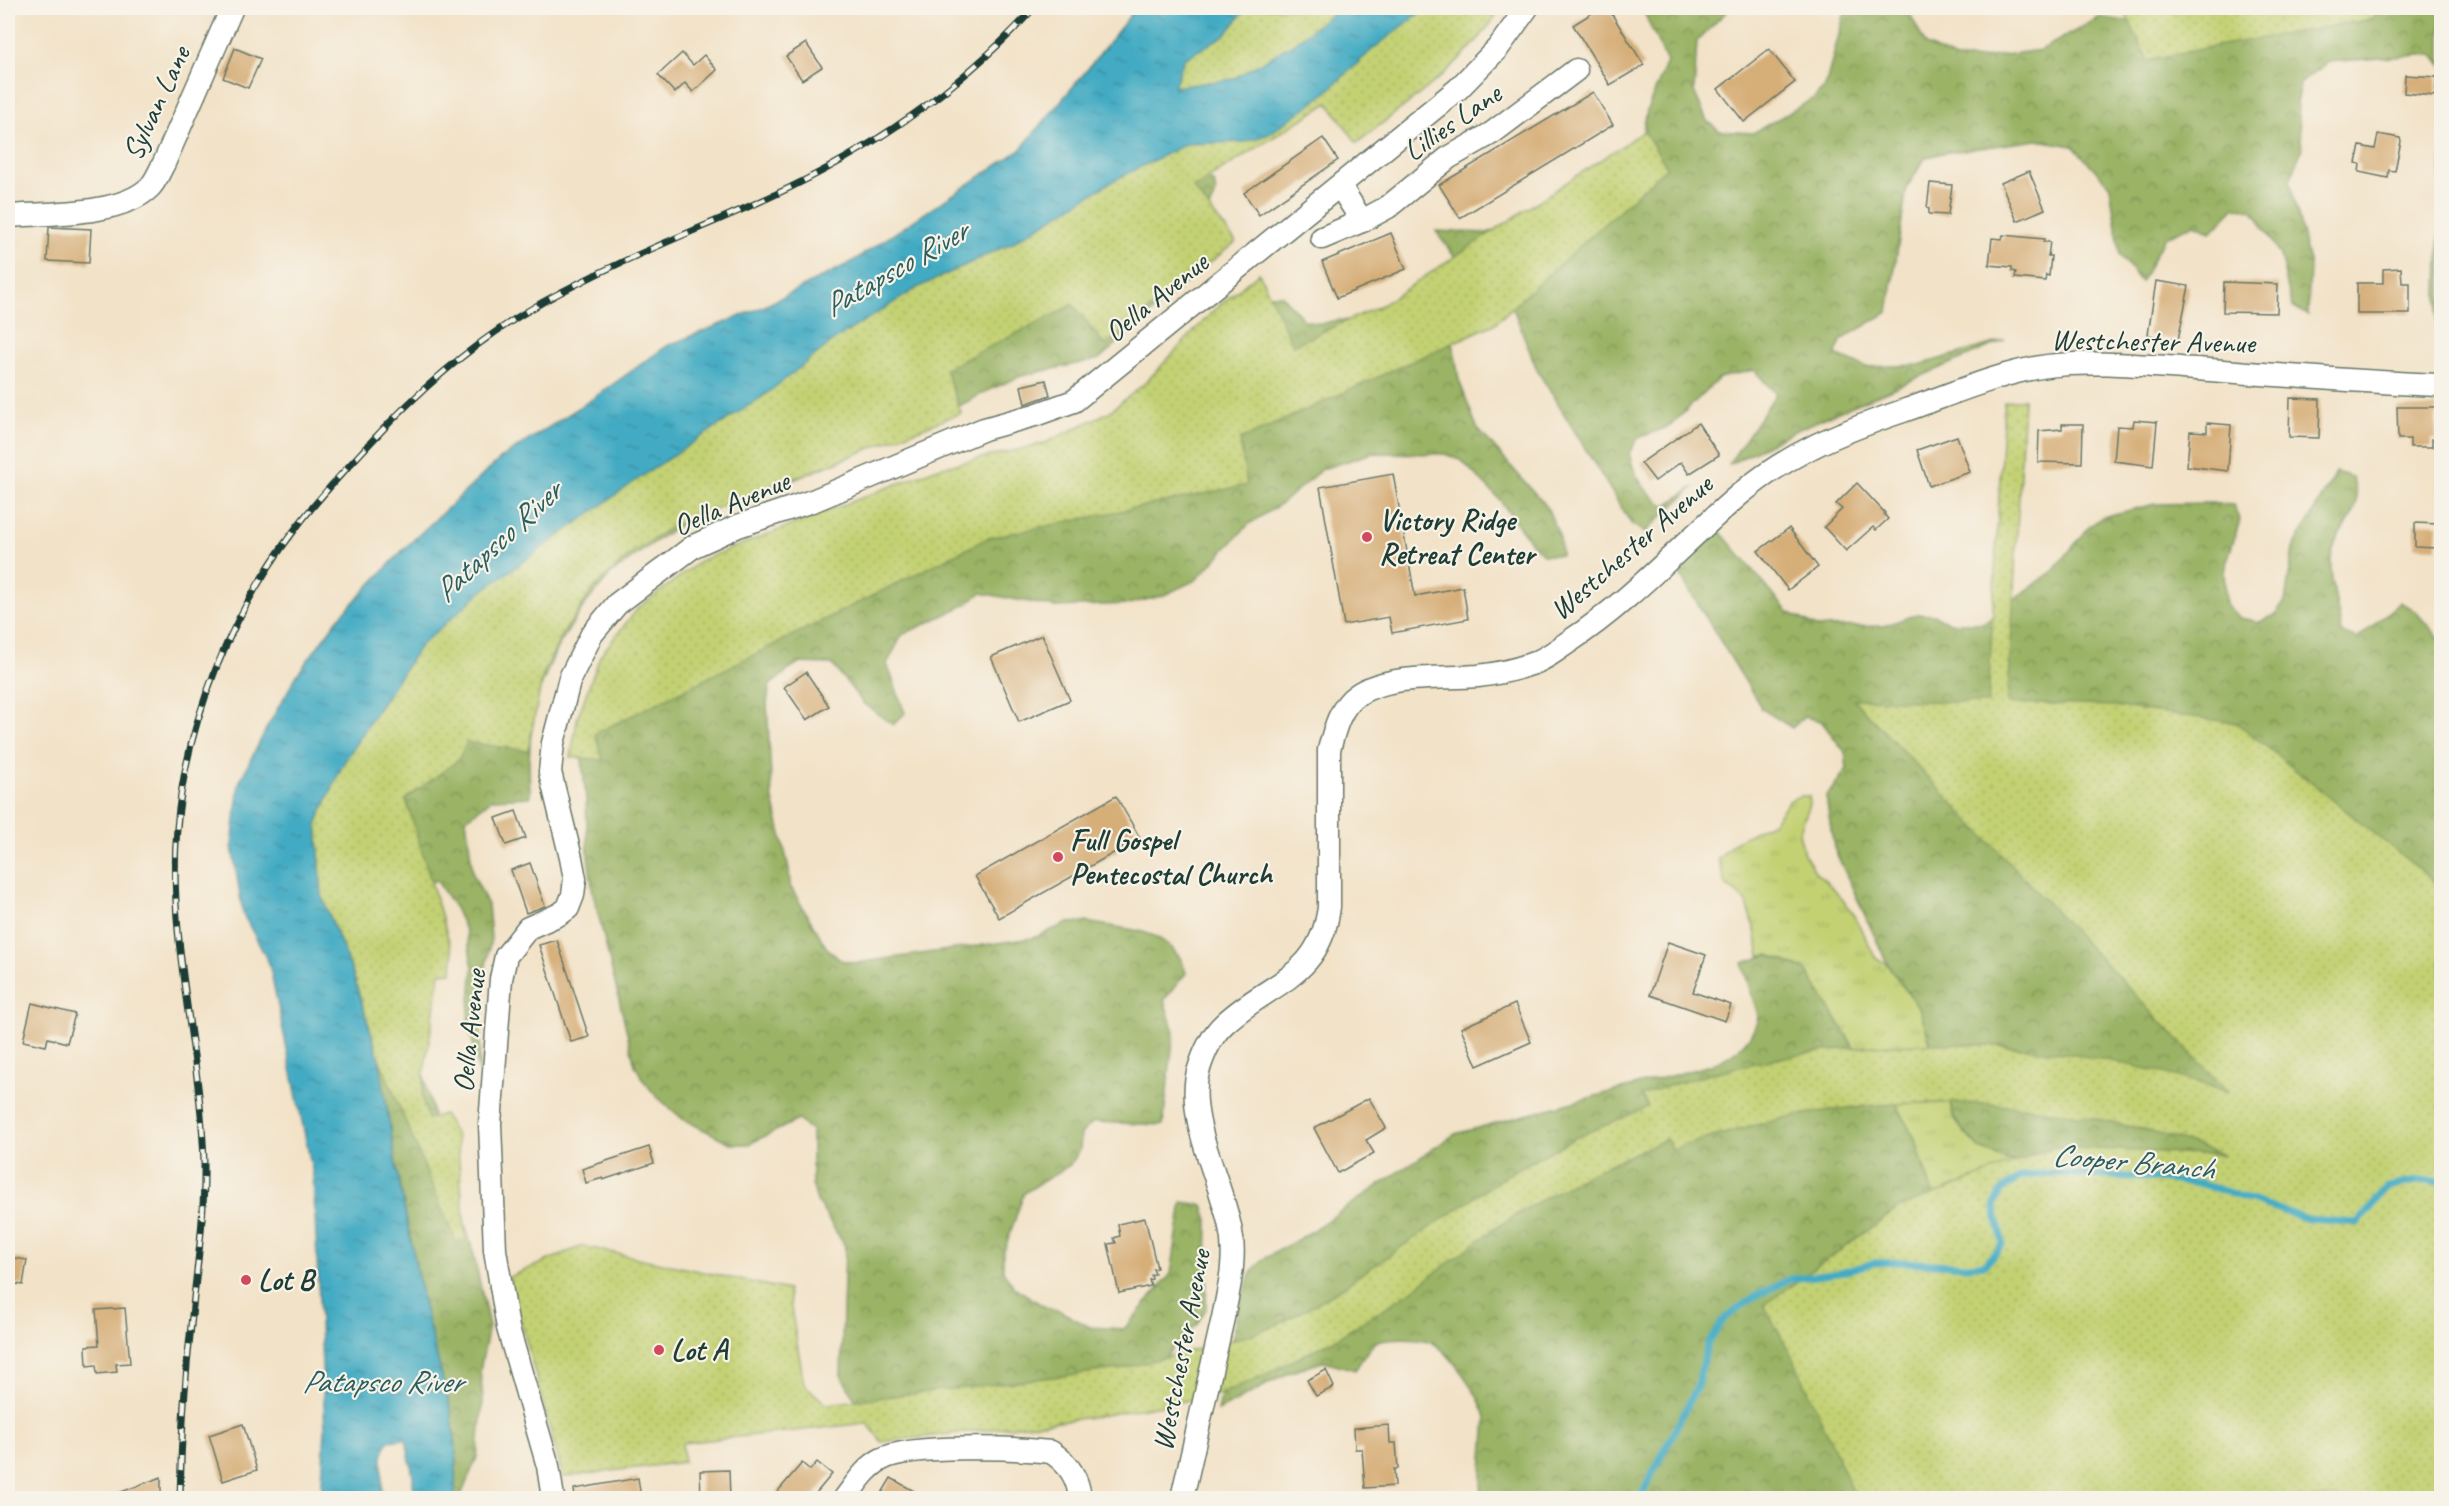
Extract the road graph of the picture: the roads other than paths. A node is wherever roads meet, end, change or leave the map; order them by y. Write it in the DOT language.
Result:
graph roads {
  1 [pos="232,8"];
  2 [pos="1527,8"];
  3 [pos="1576,70"];
  4 [pos="1340,186"];
  5 [pos="8,216"];
  6 [pos="1362,221"];
  7 [pos="1322,238"];
  8 [pos="2442,385"];
  9 [pos="553,1498"];
  10 [pos="845,1498"];
  11 [pos="1080,1498"];
  12 [pos="1182,1498"];
  1 -- 5 [label="street, Sylvan Lane"];
  2 -- 4 [label="street, Oella Avenue"];
  3 -- 6 [label="street, Lillies Lane"];
  4 -- 6 [label="street"];
  4 -- 9 [label="street, Oella Avenue"];
  6 -- 7 [label="street, Lillies Lane"];
  8 -- 12 [label="street, Westchester Avenue"];
  10 -- 11 [label="street"];
}
